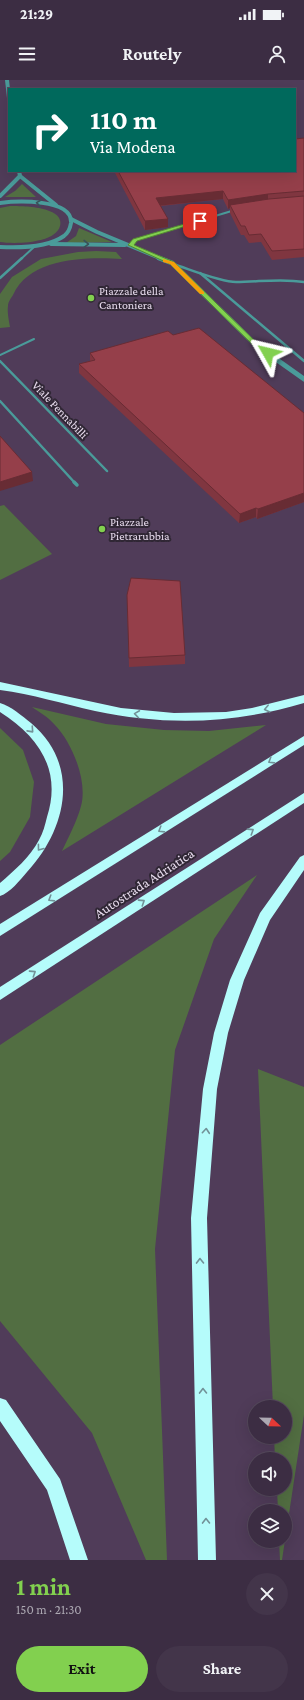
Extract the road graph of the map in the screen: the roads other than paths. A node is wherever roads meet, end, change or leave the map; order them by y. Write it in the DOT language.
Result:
graph roads {
  1 [pos="6,80"];
  2 [pos="8,92"];
  3 [pos="20,172"];
  4 [pos="20,176"];
  5 [pos="0,196"];
  6 [pos="0,204"];
  7 [pos="241,209"];
  8 [pos="65,211"];
  9 [pos="71,219"];
  10 [pos="47,244"];
  11 [pos="131,245"];
  12 [pos="0,247"];
  13 [pos="34,247"];
  14 [pos="172,263"];
  15 [pos="200,273"];
  16 [pos="0,278"];
  17 [pos="304,282"];
  18 [pos="34,339"];
  19 [pos="0,355"];
  20 [pos="0,361"];
  21 [pos="304,361"];
  22 [pos="304,378"];
  23 [pos="0,401"];
  24 [pos="107,471"];
  25 [pos="77,485"];
  26 [pos="0,686"];
  27 [pos="304,699"];
  28 [pos="0,707"];
  29 [pos="304,740"];
  30 [pos="304,797"];
  31 [pos="304,860"];
  32 [pos="0,892"];
  33 [pos="0,931"];
  34 [pos="0,994"];
  35 [pos="0,1406"];
  36 [pos="79,1560"];
  37 [pos="207,1560"];
  1 -- 2 [label="street"];
  3 -- 4 [label="street"];
  4 -- 5 [label="street"];
  4 -- 8 [label="street"];
  8 -- 6 [label="street, one-way"];
  7 -- 11 [label="street"];
  8 -- 9 [label="street"];
  9 -- 10 [label="street"];
  9 -- 11 [label="street"];
  10 -- 11 [label="street, one-way"];
  10 -- 13 [label="street"];
  11 -- 14 [label="street"];
  12 -- 13 [label="street"];
  13 -- 16 [label="street"];
  14 -- 15 [label="street"];
  14 -- 22 [label="street"];
  15 -- 17 [label="street"];
  15 -- 21 [label="street"];
  18 -- 19 [label="lane"];
  20 -- 24 [label="street, Viale Pennabilli"];
  23 -- 25 [label="street"];
  27 -- 26 [label="highway, one-way"];
  28 -- 32 [label="highway, one-way"];
  29 -- 33 [label="highway, one-way"];
  34 -- 30 [label="highway, Autostrada Adriatica, one-way"];
  37 -- 31 [label="highway, one-way"];
  35 -- 36 [label="highway"];
}
